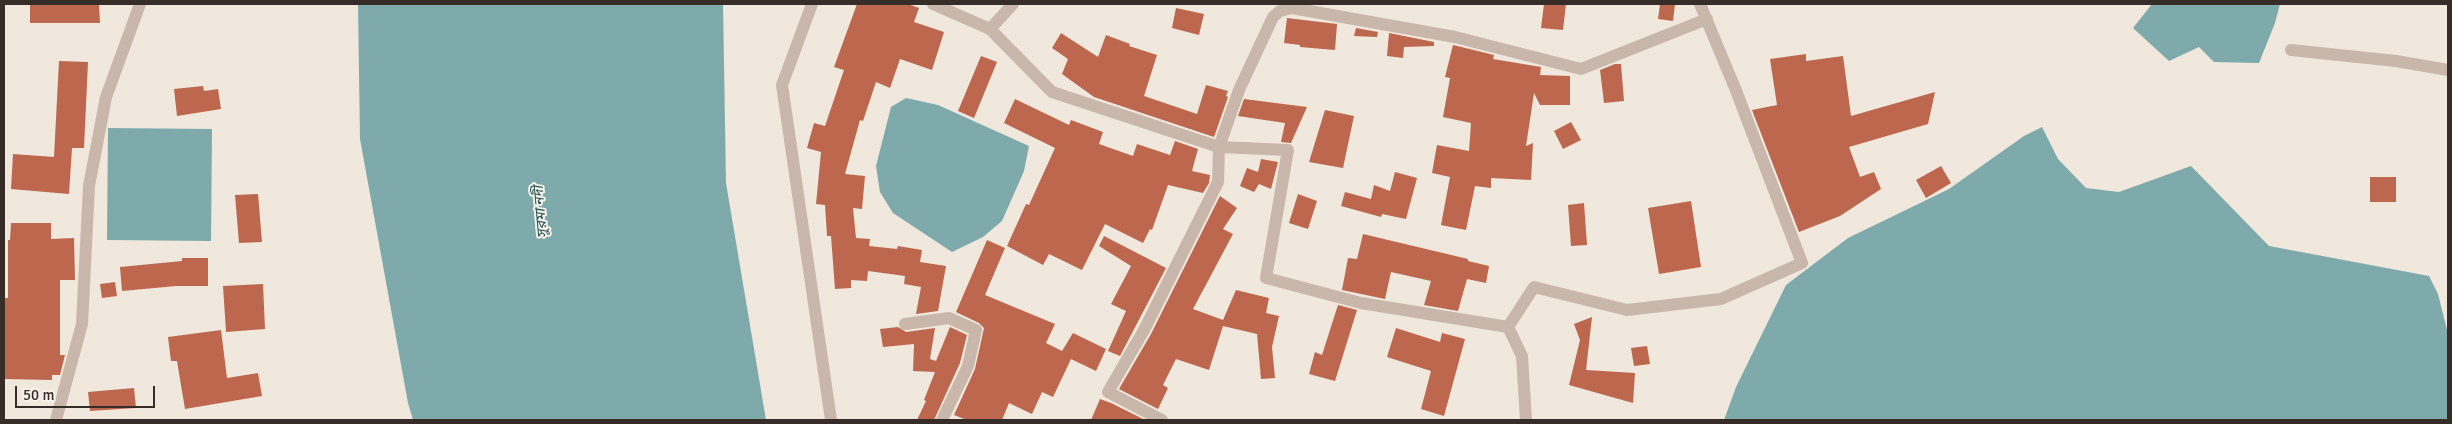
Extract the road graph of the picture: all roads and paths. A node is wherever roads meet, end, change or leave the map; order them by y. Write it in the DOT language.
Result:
graph roads {
  1 [pos="140,4"];
  2 [pos="812,4"];
  3 [pos="932,4"];
  4 [pos="1013,4"];
  5 [pos="1700,4"];
  6 [pos="1707,19"];
  7 [pos="990,29"];
  8 [pos="2291,50"];
  9 [pos="2448,70"];
  10 [pos="1220,147"];
  11 [pos="904,324"];
  12 [pos="1508,327"];
  13 [pos="56,420"];
  14 [pos="831,420"];
  15 [pos="942,420"];
  16 [pos="1162,420"];
  17 [pos="1526,420"];
  1 -- 13 [label="street"];
  2 -- 14 [label="street"];
  3 -- 7 [label="street"];
  4 -- 7 [label="street"];
  5 -- 6 [label="street"];
  6 -- 10 [label="street"];
  6 -- 12 [label="street"];
  7 -- 10 [label="street"];
  8 -- 9 [label="street"];
  10 -- 12 [label="street"];
  10 -- 16 [label="street"];
  11 -- 15 [label="street"];
  12 -- 17 [label="street"];
}
